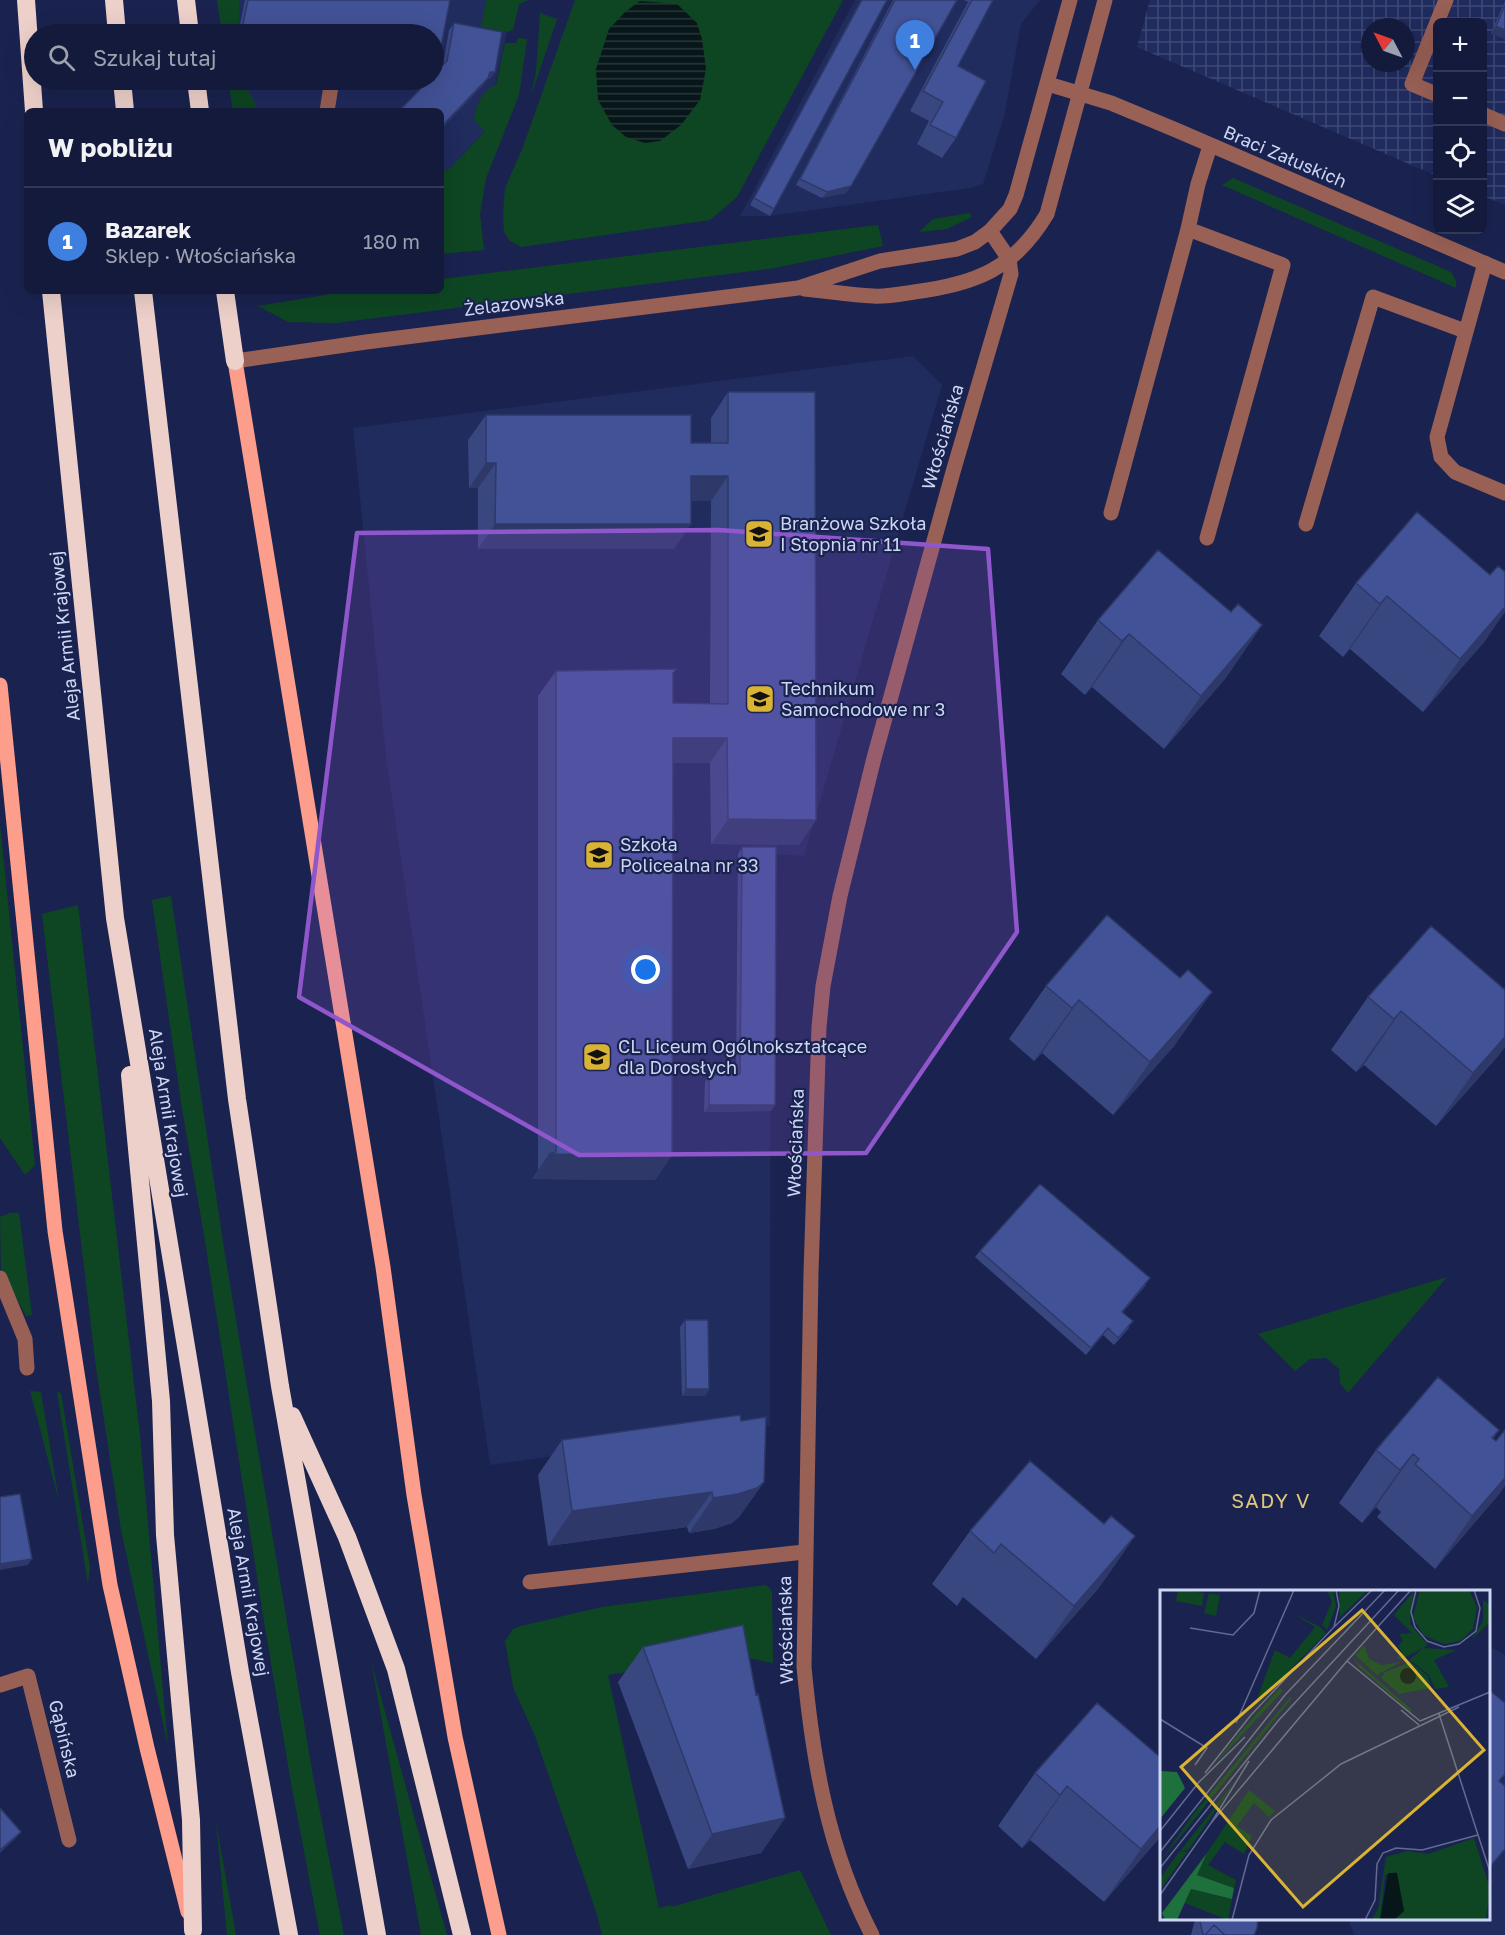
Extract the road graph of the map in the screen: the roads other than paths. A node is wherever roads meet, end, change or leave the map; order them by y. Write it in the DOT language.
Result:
graph roads {
  1 [pos="26,0"];
  2 [pos="114,0"];
  3 [pos="186,0"];
  4 [pos="1070,0"];
  5 [pos="1105,0"];
  6 [pos="1446,0"];
  7 [pos="28,24"];
  8 [pos="116,24"];
  9 [pos="189,24"];
  10 [pos="1048,84"];
  11 [pos="32,90"];
  12 [pos="123,90"];
  13 [pos="330,90"];
  14 [pos="1080,93"];
  15 [pos="1433,93"];
  16 [pos="198,95"];
  17 [pos="34,108"];
  18 [pos="125,108"];
  19 [pos="206,108"];
  20 [pos="327,108"];
  21 [pos="1487,116"];
  22 [pos="1505,124"];
  23 [pos="1210,146"];
  24 [pos="1188,229"];
  25 [pos="990,231"];
  26 [pos="1009,259"];
  27 [pos="1485,263"];
  28 [pos="1505,272"];
  29 [pos="798,288"];
  30 [pos="51,294"];
  31 [pos="143,294"];
  32 [pos="225,294"];
  33 [pos="1465,331"];
  34 [pos="235,361"];
  35 [pos="1505,494"];
  36 [pos="1111,513"];
  37 [pos="1306,524"];
  38 [pos="1207,538"];
  39 [pos="0,685"];
  40 [pos="115,918"];
  41 [pos="0,1278"];
  42 [pos="27,1368"];
  43 [pos="280,1386"];
  44 [pos="804,1552"];
  45 [pos="530,1582"];
  46 [pos="0,1685"];
  47 [pos="69,1840"];
  48 [pos="193,1932"];
  49 [pos="289,1935"];
  50 [pos="377,1935"];
  51 [pos="462,1935"];
  52 [pos="499,1935"];
  53 [pos="872,1935"];
  1 -- 7 [label="highway"];
  2 -- 8 [label="highway"];
  3 -- 9 [label="highway"];
  4 -- 10 [label="street"];
  5 -- 14 [label="street"];
  6 -- 15 [label="street"];
  10 -- 14 [label="street, Braci Załuskich"];
  10 -- 25 [label="street"];
  11 -- 17 [label="highway"];
  12 -- 18 [label="highway"];
  13 -- 20 [label="street"];
  14 -- 23 [label="street, Braci Załuskich"];
  14 -- 26 [label="street"];
  16 -- 19 [label="street"];
  21 -- 22 [label="street"];
  23 -- 24 [label="street"];
  23 -- 27 [label="street, Braci Załuskich"];
  24 -- 36 [label="street"];
  24 -- 38 [label="street"];
  25 -- 26 [label="street"];
  25 -- 29 [label="street, Żelazowska"];
  26 -- 29 [label="street, Żelazowska"];
  26 -- 44 [label="street, Włościańska"];
  27 -- 28 [label="street, Braci Załuskich"];
  27 -- 33 [label="street"];
  29 -- 34 [label="street, Żelazowska"];
  30 -- 40 [label="highway, Aleja Armii Krajowej"];
  31 -- 43 [label="highway"];
  32 -- 34 [label="highway"];
  33 -- 35 [label="street"];
  33 -- 37 [label="street"];
  34 -- 52 [label="main road"];
  39 -- 48 [label="main road"];
  40 -- 48 [label="highway"];
  40 -- 49 [label="highway, Aleja Armii Krajowej"];
  41 -- 42 [label="street"];
  43 -- 50 [label="highway"];
  43 -- 51 [label="highway"];
  44 -- 45 [label="street"];
  44 -- 53 [label="street, Włościańska"];
  46 -- 47 [label="street, Gąbińska"];
}
